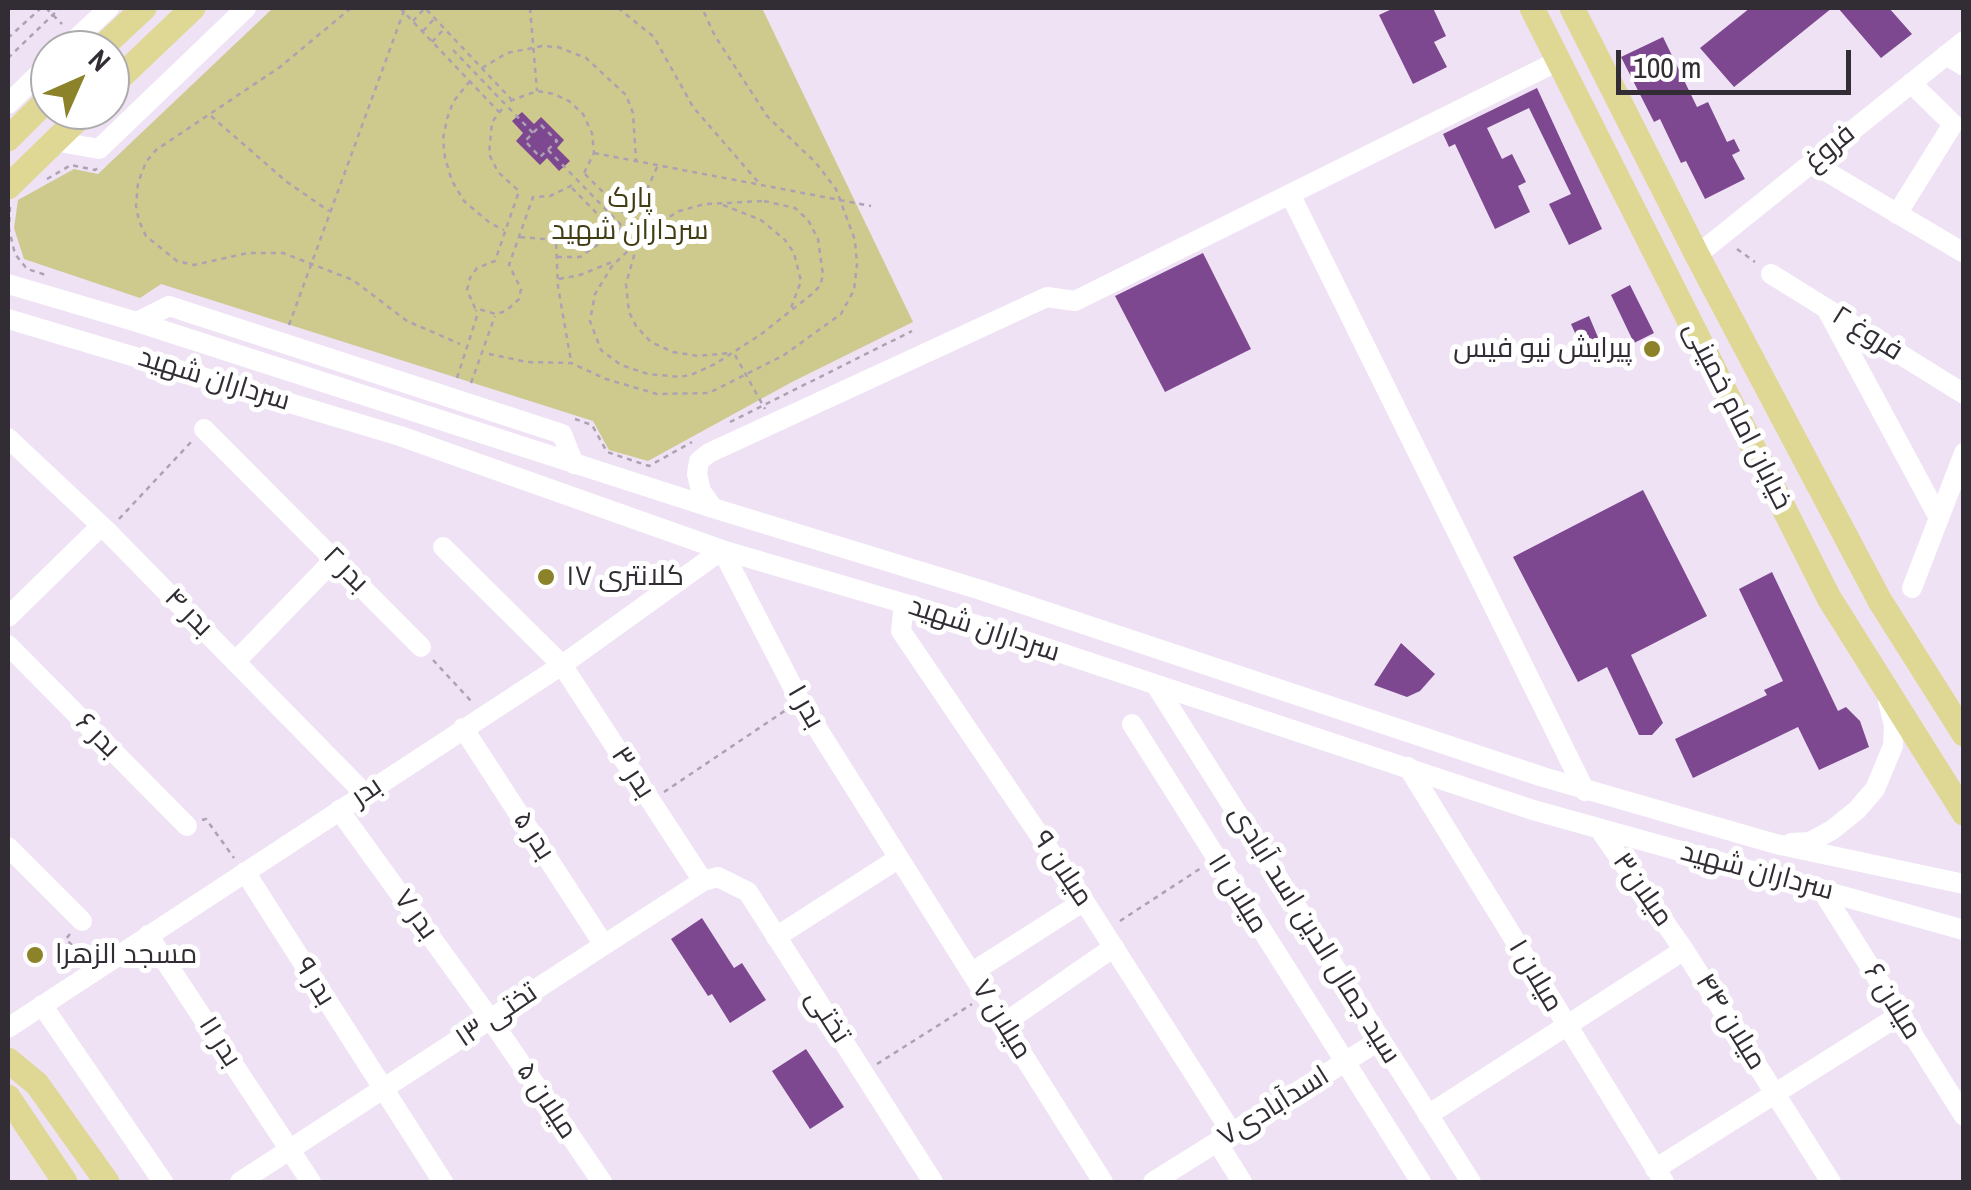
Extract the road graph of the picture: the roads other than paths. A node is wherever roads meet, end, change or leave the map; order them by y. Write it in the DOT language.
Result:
graph roads {
  1 [pos="109,8"];
  2 [pos="144,8"];
  3 [pos="193,8"];
  4 [pos="246,8"];
  5 [pos="1532,8"];
  6 [pos="1572,8"];
  7 [pos="85,30"];
  8 [pos="120,30"];
  9 [pos="1964,40"];
  10 [pos="1558,61"];
  11 [pos="1955,61"];
  12 [pos="130,69"];
  13 [pos="1606,77"];
  14 [pos="30,83"];
  15 [pos="1911,84"];
  16 [pos="1573,93"];
  17 [pos="8,104"];
  18 [pos="30,117"];
  19 [pos="65,130"];
  20 [pos="8,139"];
  21 [pos="54,141"];
  22 [pos="1812,162"];
  23 [pos="1290,194"];
  24 [pos="10,195"];
  25 [pos="1897,214"];
  26 [pos="1964,253"];
  27 [pos="1696,255"];
  28 [pos="1771,274"];
  29 [pos="8,284"];
  30 [pos="1826,308"];
  31 [pos="8,319"];
  32 [pos="138,322"];
  33 [pos="1964,394"];
  34 [pos="204,429"];
  35 [pos="8,438"];
  36 [pos="1964,453"];
  37 [pos="574,464"];
  38 [pos="713,508"];
  39 [pos="1938,518"];
  40 [pos="104,529"];
  41 [pos="443,547"];
  42 [pos="722,550"];
  43 [pos="334,560"];
  44 [pos="1912,588"];
  45 [pos="981,590"];
  46 [pos="904,604"];
  47 [pos="8,617"];
  48 [pos="974,624"];
  49 [pos="8,645"];
  50 [pos="422,647"];
  51 [pos="235,662"];
  52 [pos="562,665"];
  53 [pos="1878,682"];
  54 [pos="1157,687"];
  55 [pos="1132,724"];
  56 [pos="463,728"];
  57 [pos="1964,734"];
  58 [pos="1408,768"];
  59 [pos="1543,778"];
  60 [pos="1586,790"];
  61 [pos="364,793"];
  62 [pos="339,810"];
  63 [pos="1534,810"];
  64 [pos="1964,813"];
  65 [pos="187,826"];
  66 [pos="1600,830"];
  67 [pos="1776,844"];
  68 [pos="8,848"];
  69 [pos="899,858"];
  70 [pos="245,872"];
  71 [pos="703,881"];
  72 [pos="1964,884"];
  73 [pos="1821,889"];
  74 [pos="1084,902"];
  75 [pos="82,922"];
  76 [pos="1964,930"];
  77 [pos="148,935"];
  78 [pos="776,937"];
  79 [pos="1108,940"];
  80 [pos="604,944"];
  81 [pos="1684,950"];
  82 [pos="971,973"];
  83 [pos="42,1005"];
  84 [pos="1900,1015"];
  85 [pos="491,1020"];
  86 [pos="1002,1024"];
  87 [pos="1566,1026"];
  88 [pos="8,1028"];
  89 [pos="1380,1040"];
  90 [pos="8,1060"];
  91 [pos="1344,1062"];
  92 [pos="384,1091"];
  93 [pos="1775,1094"];
  94 [pos="8,1097"];
  95 [pos="1428,1115"];
  96 [pos="1964,1116"];
  97 [pos="1225,1138"];
  98 [pos="290,1150"];
  99 [pos="1660,1176"];
  100 [pos="65,1182"];
  101 [pos="107,1182"];
  102 [pos="163,1182"];
  103 [pos="240,1182"];
  104 [pos="311,1182"];
  105 [pos="442,1182"];
  106 [pos="602,1182"];
  107 [pos="932,1182"];
  108 [pos="1103,1182"];
  109 [pos="1153,1182"];
  110 [pos="1242,1182"];
  111 [pos="1421,1182"];
  112 [pos="1471,1182"];
  113 [pos="1832,1182"];
  1 -- 7 [label="street"];
  2 -- 8 [label="main road"];
  3 -- 12 [label="main road"];
  4 -- 21 [label="street"];
  5 -- 10 [label="main road, خیابان امام خمینی"];
  6 -- 13 [label="main road, خیابان امام خمینی"];
  9 -- 11 [label="street, فروغ"];
  10 -- 16 [label="main road, خیابان امام خمینی"];
  10 -- 23 [label="street"];
  11 -- 15 [label="street, فروغ"];
  13 -- 16 [label="main road"];
  13 -- 27 [label="main road, خیابان امام خمینی"];
  14 -- 17 [label="street"];
  15 -- 22 [label="street, فروغ"];
  15 -- 25 [label="street"];
  16 -- 53 [label="main road, خیابان امام خمینی"];
  18 -- 20 [label="main road"];
  19 -- 21 [label="main road"];
  21 -- 24 [label="main road"];
  22 -- 25 [label="street"];
  22 -- 27 [label="street, فروغ"];
  23 -- 38 [label="street"];
  23 -- 60 [label="street"];
  25 -- 26 [label="street"];
  27 -- 57 [label="main road, خیابان امام خمینی"];
  28 -- 30 [label="street, فروغ ۲"];
  29 -- 32 [label="street, سرداران شهید"];
  30 -- 33 [label="street, فروغ ۲"];
  30 -- 39 [label="street"];
  31 -- 42 [label="street, سرداران شهید"];
  32 -- 37 [label="street, سرداران شهید"];
  32 -- 37 [label="street"];
  34 -- 43 [label="street, بدر ۲"];
  35 -- 40 [label="street, بدر ۴"];
  36 -- 39 [label="street"];
  37 -- 38 [label="street, سرداران شهید"];
  38 -- 45 [label="street, سرداران شهید"];
  39 -- 44 [label="street"];
  40 -- 47 [label="street"];
  40 -- 51 [label="street, بدر ۴"];
  41 -- 52 [label="street, بدر ۳"];
  42 -- 46 [label="street, سرداران شهید"];
  42 -- 52 [label="street, بدر"];
  42 -- 69 [label="street, بدر ۱"];
  43 -- 50 [label="street, بدر ۲"];
  43 -- 51 [label="street"];
  45 -- 48 [label="street"];
  45 -- 59 [label="street, سرداران شهید"];
  46 -- 48 [label="street, سرداران شهید"];
  46 -- 74 [label="street, میلان ۹"];
  48 -- 54 [label="street, سرداران شهید"];
  49 -- 65 [label="street, بدر ۶"];
  51 -- 61 [label="street, بدر ۴"];
  52 -- 56 [label="street, بدر"];
  52 -- 71 [label="street, بدر ۳"];
  53 -- 64 [label="main road, خیابان امام خمینی"];
  53 -- 67 [label="street"];
  54 -- 58 [label="street, سرداران شهید"];
  54 -- 89 [label="street, سید جمال الدین اسد آبادی"];
  55 -- 91 [label="street, میلان ۱۱"];
  56 -- 61 [label="street, بدر"];
  56 -- 80 [label="street, بدر ۵"];
  58 -- 63 [label="street, سرداران شهید"];
  58 -- 87 [label="street, میلان ۱"];
  59 -- 60 [label="street, سرداران شهید"];
  59 -- 63 [label="street"];
  60 -- 67 [label="street, سرداران شهید"];
  61 -- 62 [label="street, بدر"];
  62 -- 70 [label="street, بدر"];
  62 -- 85 [label="street, بدر ۷"];
  63 -- 66 [label="street, سرداران شهید"];
  66 -- 73 [label="street, سرداران شهید"];
  66 -- 81 [label="street, میلان۳"];
  67 -- 72 [label="street, سرداران شهید"];
  68 -- 75 [label="street"];
  69 -- 78 [label="street"];
  69 -- 82 [label="street, میلان ۷"];
  70 -- 77 [label="street, بدر"];
  70 -- 92 [label="street, بدر ۹"];
  71 -- 78 [label="street, تختی"];
  71 -- 80 [label="street, تختی ۱۳"];
  73 -- 76 [label="street, سرداران شهید"];
  73 -- 84 [label="street, میلان ۶"];
  74 -- 79 [label="street, میلان ۹"];
  74 -- 82 [label="street"];
  77 -- 83 [label="street, بدر"];
  77 -- 98 [label="street, بدر ۱۱"];
  78 -- 107 [label="street, تختی"];
  79 -- 86 [label="street"];
  79 -- 97 [label="street, میلان ۹"];
  80 -- 85 [label="street, تختی ۱۳"];
  81 -- 87 [label="street"];
  81 -- 93 [label="street, میلان ۴۴"];
  82 -- 86 [label="street, میلان ۷"];
  83 -- 88 [label="street, بدر"];
  83 -- 102 [label="street"];
  84 -- 93 [label="street"];
  84 -- 96 [label="street, میلان ۶"];
  85 -- 92 [label="street, تختی ۱۳"];
  85 -- 106 [label="street, میلان ۵"];
  86 -- 108 [label="street, میلان ۷"];
  87 -- 95 [label="street"];
  87 -- 99 [label="street, میلان ۱"];
  89 -- 91 [label="street, اسدآبادی۷"];
  89 -- 95 [label="street, سید جمال الدین اسد آبادی"];
  90 -- 101 [label="main road"];
  91 -- 97 [label="street, اسدآبادی۷"];
  91 -- 111 [label="street, میلان ۱۱"];
  92 -- 98 [label="street, تختی ۱۳"];
  92 -- 105 [label="street, بدر ۹"];
  93 -- 99 [label="street"];
  93 -- 113 [label="street, میلان ۴۴"];
  94 -- 100 [label="main road"];
  95 -- 112 [label="street, سید جمال الدین اسد آبادی"];
  97 -- 109 [label="street, اسدآبادی۷"];
  97 -- 110 [label="street, میلان ۹"];
  98 -- 103 [label="street, تختی ۱۳"];
  98 -- 104 [label="street, بدر ۱۱"];
}
